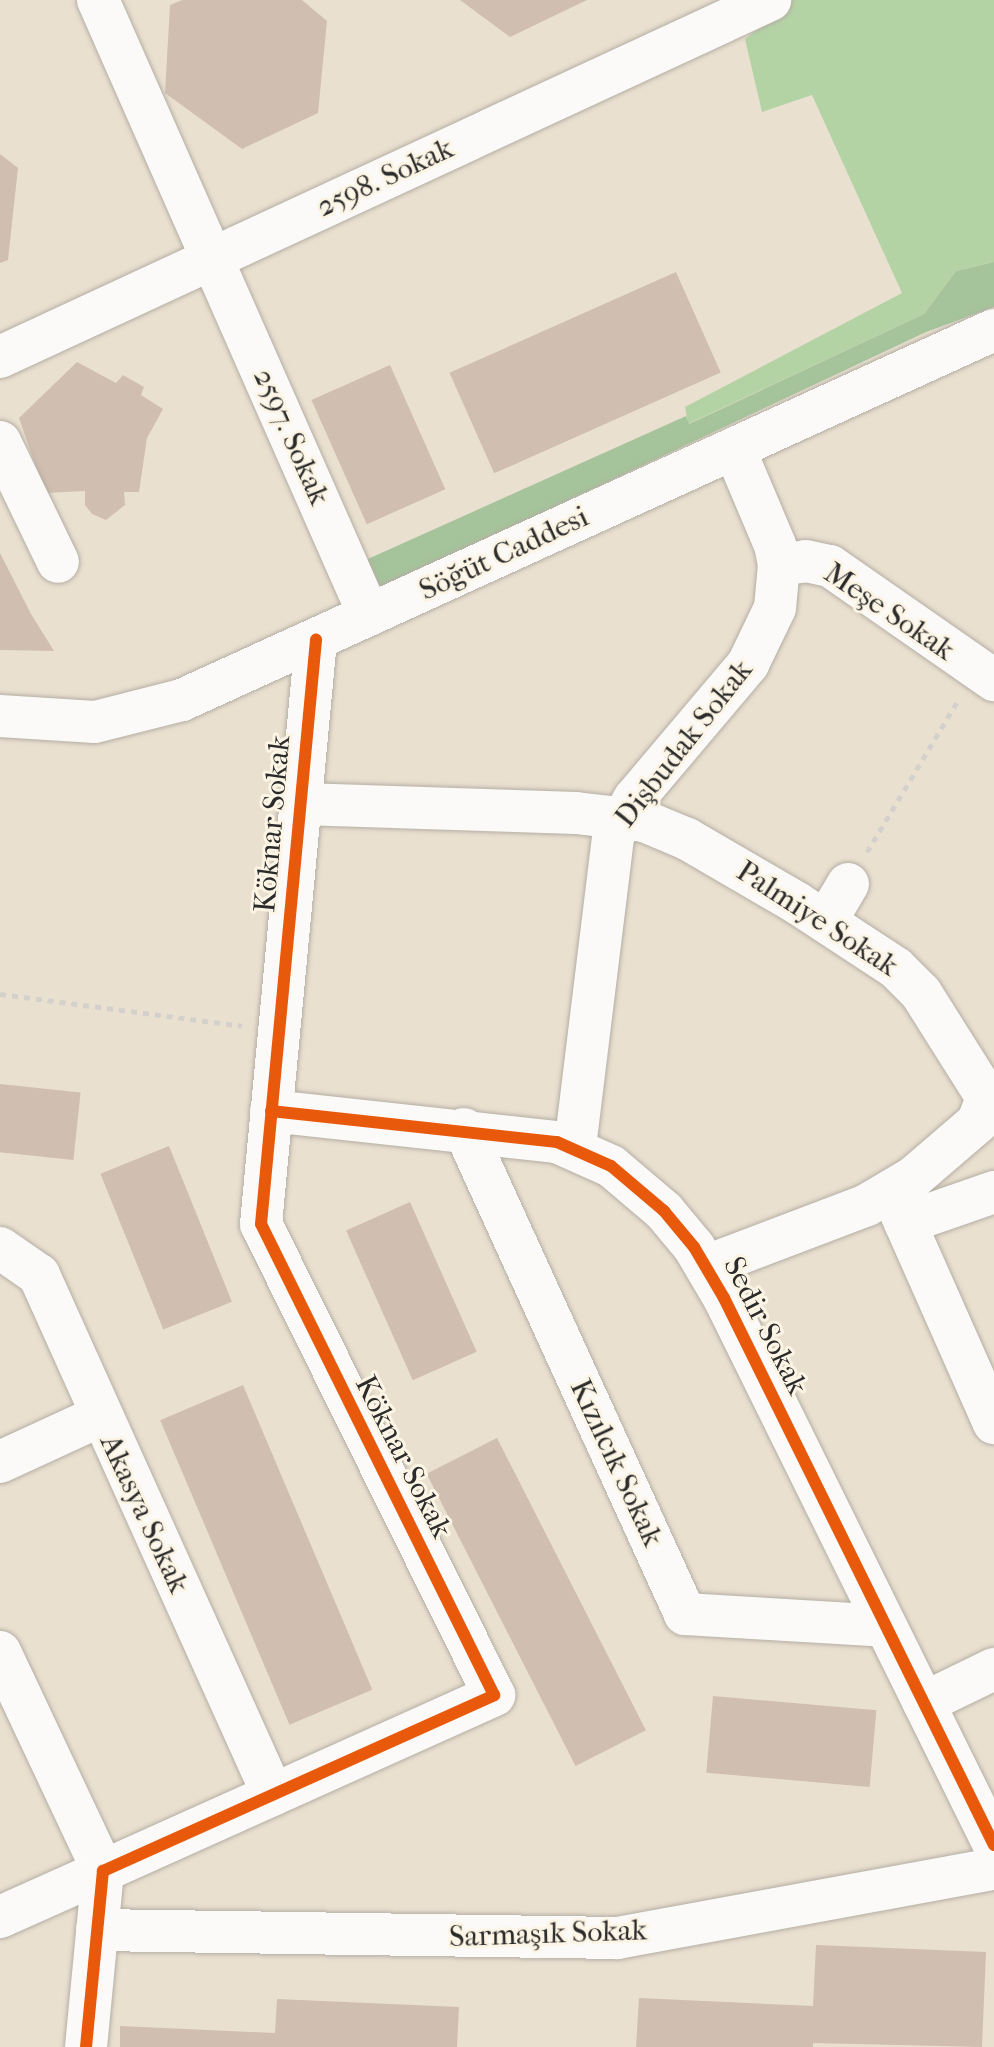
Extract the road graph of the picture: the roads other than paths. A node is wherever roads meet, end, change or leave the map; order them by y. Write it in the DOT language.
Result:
graph roads {
  1 [pos="98,0"];
  2 [pos="770,0"];
  3 [pos="212,258"];
  4 [pos="994,330"];
  5 [pos="0,357"];
  6 [pos="0,442"];
  7 [pos="734,448"];
  8 [pos="58,562"];
  9 [pos="779,565"];
  10 [pos="369,615"];
  11 [pos="316,640"];
  12 [pos="985,676"];
  13 [pos="0,716"];
  14 [pos="302,804"];
  15 [pos="621,817"];
  16 [pos="848,884"];
  17 [pos="826,921"];
  18 [pos="271,1111"];
  19 [pos="464,1129"];
  20 [pos="575,1147"];
  21 [pos="994,1192"];
  22 [pos="898,1207"];
  23 [pos="0,1248"];
  24 [pos="706,1266"];
  25 [pos="100,1416"];
  26 [pos="994,1423"];
  27 [pos="0,1462"];
  28 [pos="885,1626"];
  29 [pos="0,1652"];
  30 [pos="994,1669"];
  31 [pos="924,1703"];
  32 [pos="273,1795"];
  33 [pos="994,1845"];
  34 [pos="994,1869"];
  35 [pos="103,1871"];
  36 [pos="0,1917"];
  37 [pos="97,1930"];
  38 [pos="86,2047"];
  1 -- 3 [label="street, 2597. Sokak"];
  2 -- 3 [label="street, 2598. Sokak"];
  3 -- 5 [label="street, 2598. Sokak"];
  3 -- 10 [label="street, 2597. Sokak"];
  4 -- 7 [label="street, Söğüt Caddesi"];
  6 -- 8 [label="street"];
  7 -- 9 [label="street, Dişbudak Sokak"];
  7 -- 10 [label="street, Söğüt Caddesi"];
  9 -- 12 [label="street, Meşe Sokak"];
  9 -- 15 [label="street, Dişbudak Sokak"];
  10 -- 11 [label="street, Söğüt Caddesi"];
  11 -- 13 [label="street, Söğüt Caddesi"];
  11 -- 14 [label="street, Köknar Sokak"];
  14 -- 15 [label="street, Palmiye Sokak"];
  14 -- 18 [label="street, Köknar Sokak"];
  15 -- 17 [label="street, Palmiye Sokak"];
  15 -- 20 [label="street, Dişbudak Sokak"];
  16 -- 17 [label="street"];
  17 -- 22 [label="street, Palmiye Sokak"];
  18 -- 19 [label="street, Sedir Sokak"];
  18 -- 32 [label="street, Köknar Sokak"];
  19 -- 20 [label="street, Sedir Sokak"];
  19 -- 28 [label="street, Kızılcık Sokak"];
  20 -- 24 [label="street, Sedir Sokak"];
  21 -- 22 [label="street"];
  22 -- 24 [label="street, Palmiye Sokak"];
  22 -- 26 [label="street"];
  23 -- 25 [label="street, Akasya Sokak"];
  24 -- 28 [label="street, Sedir Sokak"];
  25 -- 27 [label="street"];
  25 -- 32 [label="street, Akasya Sokak"];
  28 -- 31 [label="street, Sedir Sokak"];
  29 -- 35 [label="street"];
  30 -- 31 [label="street"];
  31 -- 33 [label="street, Sedir Sokak"];
  32 -- 35 [label="street, Köknar Sokak"];
  34 -- 37 [label="street, Sarmaşık Sokak"];
  35 -- 36 [label="street, Köknar Sokak"];
  35 -- 37 [label="street"];
  37 -- 38 [label="street"];
}
